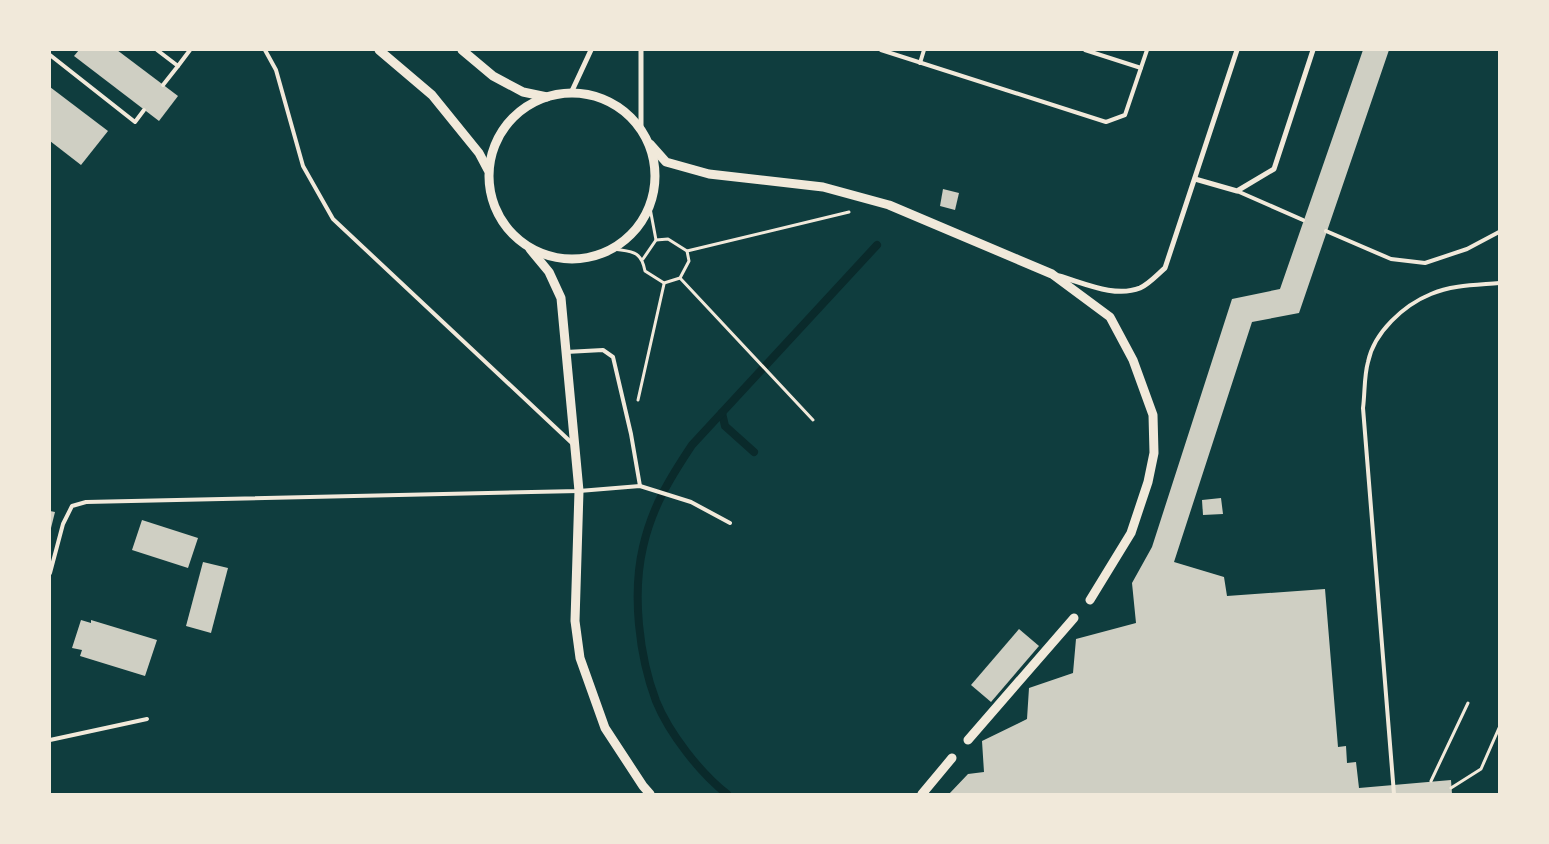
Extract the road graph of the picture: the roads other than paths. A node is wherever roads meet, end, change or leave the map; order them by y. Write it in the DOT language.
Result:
graph roads {
  1 [pos="157,50"];
  2 [pos="190,50"];
  3 [pos="265,50"];
  4 [pos="379,50"];
  5 [pos="462,50"];
  6 [pos="591,50"];
  7 [pos="641,50"];
  8 [pos="880,50"];
  9 [pos="924,50"];
  10 [pos="1085,50"];
  11 [pos="1147,50"];
  12 [pos="1237,50"];
  13 [pos="1313,50"];
  14 [pos="50,55"];
  15 [pos="920,63"];
  16 [pos="178,66"];
  17 [pos="1141,68"];
  18 [pos="163,85"];
  19 [pos="571,92"];
  20 [pos="547,97"];
  21 [pos="144,110"];
  22 [pos="640,127"];
  23 [pos="650,144"];
  24 [pos="488,170"];
  25 [pos="1195,178"];
  26 [pos="1236,191"];
  27 [pos="1303,220"];
  28 [pos="1326,231"];
  29 [pos="1499,232"];
  30 [pos="530,249"];
  31 [pos="1052,274"];
  32 [pos="1499,283"];
  33 [pos="566,352"];
  34 [pos="575,447"];
  35 [pos="640,486"];
  36 [pos="579,491"];
  37 [pos="730,523"];
  38 [pos="50,573"];
  39 [pos="1090,600"];
  40 [pos="1074,618"];
  41 [pos="147,719"];
  42 [pos="50,740"];
  43 [pos="968,740"];
  44 [pos="952,758"];
  45 [pos="650,794"];
  46 [pos="922,794"];
  47 [pos="1394,794"];
  1 -- 16 [label="lane"];
  2 -- 16 [label="lane"];
  3 -- 34 [label="lane"];
  4 -- 24 [label="street"];
  5 -- 20 [label="street"];
  6 -- 19 [label="street"];
  7 -- 22 [label="street"];
  8 -- 15 [label="lane"];
  9 -- 15 [label="lane"];
  10 -- 17 [label="lane"];
  11 -- 17 [label="lane"];
  12 -- 25 [label="street"];
  13 -- 26 [label="street"];
  14 -- 21 [label="lane"];
  15 -- 17 [label="lane"];
  16 -- 18 [label="lane"];
  19 -- 20 [label="street"];
  19 -- 22 [label="street"];
  20 -- 24 [label="street"];
  22 -- 23 [label="street"];
  23 -- 30 [label="street"];
  23 -- 31 [label="street"];
  24 -- 30 [label="street"];
  25 -- 26 [label="street"];
  25 -- 31 [label="street"];
  26 -- 27 [label="lane"];
  28 -- 29 [label="lane"];
  30 -- 33 [label="street"];
  31 -- 39 [label="street"];
  32 -- 47 [label="lane"];
  33 -- 34 [label="street"];
  33 -- 35 [label="lane"];
  34 -- 36 [label="street"];
  35 -- 36 [label="lane"];
  35 -- 37 [label="lane"];
  36 -- 38 [label="lane"];
  36 -- 45 [label="street"];
  40 -- 43 [label="street"];
  41 -- 42 [label="lane"];
  44 -- 46 [label="street"];
}
